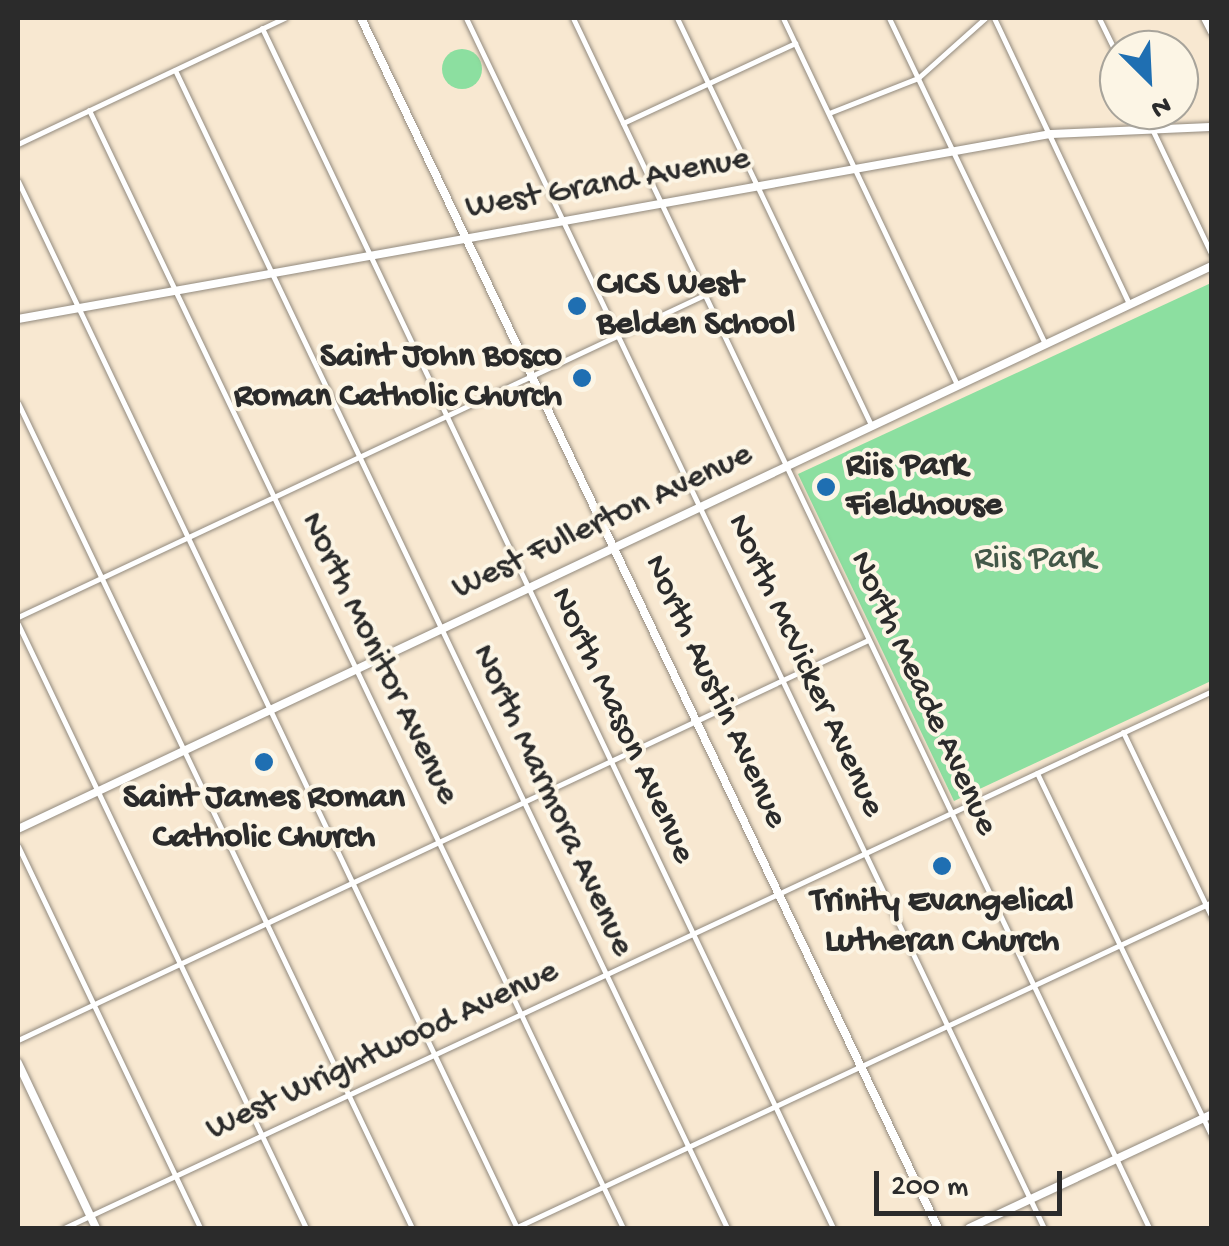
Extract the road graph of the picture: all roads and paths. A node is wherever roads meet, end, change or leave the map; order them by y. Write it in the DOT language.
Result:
graph roads {
  1 [pos="285,18"];
  2 [pos="362,18"];
  3 [pos="466,18"];
  4 [pos="572,18"];
  5 [pos="678,18"];
  6 [pos="783,18"];
  7 [pos="889,18"];
  8 [pos="985,18"];
  9 [pos="994,18"];
  10 [pos="1205,18"];
  11 [pos="262,28"];
  12 [pos="1212,32"];
  13 [pos="795,43"];
  14 [pos="175,70"];
  15 [pos="918,78"];
  16 [pos="709,83"];
  17 [pos="89,110"];
  18 [pos="829,113"];
  19 [pos="623,123"];
  20 [pos="1118,130"];
  21 [pos="1153,130"];
  22 [pos="1050,134"];
  23 [pos="18,144"];
  24 [pos="952,151"];
  25 [pos="855,168"];
  26 [pos="18,181"];
  27 [pos="758,186"];
  28 [pos="662,205"];
  29 [pos="564,222"];
  30 [pos="468,240"];
  31 [pos="1212,255"];
  32 [pos="370,256"];
  33 [pos="1212,266"];
  34 [pos="272,274"];
  35 [pos="175,291"];
  36 [pos="704,295"];
  37 [pos="1129,305"];
  38 [pos="79,308"];
  39 [pos="18,319"];
  40 [pos="618,335"];
  41 [pos="1045,344"];
  42 [pos="532,376"];
  43 [pos="958,386"];
  44 [pos="18,405"];
  45 [pos="446,416"];
  46 [pos="872,426"];
  47 [pos="360,456"];
  48 [pos="786,466"];
  49 [pos="274,497"];
  50 [pos="700,507"];
  51 [pos="188,537"];
  52 [pos="614,548"];
  53 [pos="101,578"];
  54 [pos="528,588"];
  55 [pos="18,621"];
  56 [pos="442,629"];
  57 [pos="868,640"];
  58 [pos="356,670"];
  59 [pos="782,680"];
  60 [pos="1211,693"];
  61 [pos="270,710"];
  62 [pos="697,720"];
  63 [pos="1123,732"];
  64 [pos="184,751"];
  65 [pos="610,761"];
  66 [pos="1037,772"];
  67 [pos="97,792"];
  68 [pos="524,802"];
  69 [pos="951,813"];
  70 [pos="18,829"];
  71 [pos="438,842"];
  72 [pos="18,846"];
  73 [pos="865,853"];
  74 [pos="352,883"];
  75 [pos="779,894"];
  76 [pos="1208,904"];
  77 [pos="1212,918"];
  78 [pos="266,923"];
  79 [pos="692,934"];
  80 [pos="1119,945"];
  81 [pos="180,964"];
  82 [pos="606,974"];
  83 [pos="1033,986"];
  84 [pos="94,1005"];
  85 [pos="520,1014"];
  86 [pos="947,1026"];
  87 [pos="18,1040"];
  88 [pos="434,1055"];
  89 [pos="18,1063"];
  90 [pos="861,1066"];
  91 [pos="348,1096"];
  92 [pos="775,1106"];
  93 [pos="1207,1116"];
  94 [pos="262,1136"];
  95 [pos="1212,1137"];
  96 [pos="688,1147"];
  97 [pos="1116,1160"];
  98 [pos="176,1176"];
  99 [pos="603,1187"];
  100 [pos="1030,1200"];
  101 [pos="90,1216"];
  102 [pos="64,1228"];
  103 [pos="96,1228"];
  104 [pos="200,1228"];
  105 [pos="306,1228"];
  106 [pos="412,1228"];
  107 [pos="516,1228"];
  108 [pos="622,1228"];
  109 [pos="727,1228"];
  110 [pos="833,1228"];
  111 [pos="938,1228"];
  112 [pos="969,1228"];
  113 [pos="1044,1228"];
  114 [pos="1148,1228"];
  1 -- 11 [label="street"];
  2 -- 30 [label="main road, North Austin Avenue"];
  3 -- 29 [label="street, North McVicker Avenue"];
  4 -- 19 [label="street, North Meade Avenue"];
  5 -- 16 [label="street"];
  6 -- 13 [label="street"];
  7 -- 15 [label="street"];
  8 -- 15 [label="street"];
  9 -- 22 [label="street"];
  10 -- 12 [label="main road"];
  11 -- 14 [label="street"];
  11 -- 32 [label="street, North Mason Avenue"];
  13 -- 16 [label="street"];
  13 -- 18 [label="street"];
  14 -- 17 [label="street"];
  14 -- 34 [label="street, North Marmora Avenue"];
  15 -- 18 [label="street"];
  15 -- 24 [label="street"];
  16 -- 19 [label="street"];
  16 -- 27 [label="street"];
  17 -- 23 [label="street"];
  17 -- 35 [label="street, North Monitor Avenue"];
  18 -- 25 [label="street"];
  19 -- 28 [label="street, North Meade Avenue"];
  20 -- 22 [label="main road, West Grand Avenue"];
  21 -- 31 [label="street"];
  22 -- 24 [label="main road, West Grand Avenue"];
  22 -- 37 [label="street"];
  24 -- 25 [label="main road, West Grand Avenue"];
  24 -- 41 [label="street"];
  25 -- 27 [label="main road, West Grand Avenue"];
  25 -- 43 [label="street"];
  26 -- 38 [label="street"];
  27 -- 28 [label="main road, West Grand Avenue"];
  27 -- 46 [label="street"];
  28 -- 29 [label="main road, West Grand Avenue"];
  28 -- 36 [label="street, North Meade Avenue"];
  29 -- 30 [label="main road, West Grand Avenue"];
  29 -- 40 [label="street, North McVicker Avenue"];
  30 -- 32 [label="main road, West Grand Avenue"];
  30 -- 42 [label="main road, North Austin Avenue"];
  32 -- 34 [label="main road, West Grand Avenue"];
  32 -- 45 [label="street, North Mason Avenue"];
  33 -- 37 [label="main road, West Fullerton Avenue"];
  34 -- 35 [label="main road, West Grand Avenue"];
  34 -- 47 [label="street, North Marmora Avenue"];
  35 -- 38 [label="main road, West Grand Avenue"];
  35 -- 49 [label="street, North Monitor Avenue"];
  36 -- 40 [label="street"];
  36 -- 48 [label="street, North Meade Avenue"];
  37 -- 41 [label="main road, West Fullerton Avenue"];
  38 -- 39 [label="main road, West Grand Avenue"];
  38 -- 51 [label="street"];
  40 -- 42 [label="street"];
  40 -- 50 [label="street, North McVicker Avenue"];
  41 -- 43 [label="main road, West Fullerton Avenue"];
  42 -- 45 [label="street"];
  42 -- 52 [label="main road, North Austin Avenue"];
  43 -- 46 [label="main road, West Fullerton Avenue"];
  44 -- 53 [label="street"];
  45 -- 47 [label="street"];
  45 -- 54 [label="street, North Mason Avenue"];
  46 -- 48 [label="main road, West Fullerton Avenue"];
  47 -- 49 [label="street"];
  47 -- 56 [label="street, North Marmora Avenue"];
  48 -- 50 [label="main road, West Fullerton Avenue"];
  48 -- 57 [label="street, North Meade Avenue"];
  49 -- 51 [label="street"];
  49 -- 58 [label="street, North Monitor Avenue"];
  50 -- 52 [label="main road, West Fullerton Avenue"];
  50 -- 59 [label="street, North McVicker Avenue"];
  51 -- 53 [label="street"];
  51 -- 61 [label="street"];
  52 -- 54 [label="main road, West Fullerton Avenue"];
  52 -- 62 [label="main road, North Austin Avenue"];
  53 -- 55 [label="street"];
  53 -- 64 [label="street"];
  54 -- 56 [label="main road, West Fullerton Avenue"];
  54 -- 65 [label="street, North Mason Avenue"];
  55 -- 67 [label="street"];
  56 -- 58 [label="main road, West Fullerton Avenue"];
  56 -- 68 [label="street, North Marmora Avenue"];
  57 -- 59 [label="street"];
  57 -- 69 [label="street, North Meade Avenue"];
  58 -- 61 [label="main road, West Fullerton Avenue"];
  58 -- 71 [label="street, North Monitor Avenue"];
  59 -- 62 [label="street"];
  59 -- 73 [label="street, North McVicker Avenue"];
  60 -- 63 [label="street, West Wrightwood Avenue"];
  61 -- 64 [label="main road, West Fullerton Avenue"];
  61 -- 74 [label="street"];
  62 -- 65 [label="street"];
  62 -- 75 [label="main road, North Austin Avenue"];
  63 -- 66 [label="street, West Wrightwood Avenue"];
  63 -- 76 [label="street"];
  64 -- 67 [label="main road, West Fullerton Avenue"];
  64 -- 78 [label="street"];
  65 -- 68 [label="street"];
  65 -- 79 [label="street, North Mason Avenue"];
  66 -- 69 [label="street, West Wrightwood Avenue"];
  66 -- 80 [label="street"];
  67 -- 70 [label="main road, West Fullerton Avenue"];
  67 -- 81 [label="street"];
  68 -- 71 [label="street"];
  68 -- 82 [label="street, North Marmora Avenue"];
  69 -- 73 [label="street, West Wrightwood Avenue"];
  69 -- 83 [label="street, North Meade Avenue"];
  71 -- 74 [label="street"];
  71 -- 85 [label="street, North Monitor Avenue"];
  72 -- 84 [label="street"];
  73 -- 75 [label="street, West Wrightwood Avenue"];
  73 -- 86 [label="street, North McVicker Avenue"];
  74 -- 78 [label="street"];
  74 -- 88 [label="street"];
  75 -- 79 [label="street, West Wrightwood Avenue"];
  75 -- 90 [label="main road, North Austin Avenue"];
  76 -- 77 [label="street"];
  76 -- 80 [label="street"];
  78 -- 81 [label="street"];
  78 -- 91 [label="street"];
  79 -- 82 [label="street, West Wrightwood Avenue"];
  79 -- 92 [label="street, North Mason Avenue"];
  80 -- 83 [label="street"];
  80 -- 93 [label="street"];
  81 -- 84 [label="street"];
  81 -- 94 [label="street"];
  82 -- 85 [label="street, West Wrightwood Avenue"];
  82 -- 96 [label="street, North Marmora Avenue"];
  83 -- 86 [label="street"];
  83 -- 97 [label="street, North Meade Avenue"];
  84 -- 87 [label="street"];
  84 -- 98 [label="street"];
  85 -- 88 [label="street, West Wrightwood Avenue"];
  85 -- 99 [label="street, North Monitor Avenue"];
  86 -- 90 [label="street"];
  86 -- 100 [label="street, North McVicker Avenue"];
  88 -- 91 [label="street, West Wrightwood Avenue"];
  88 -- 107 [label="street"];
  89 -- 101 [label="main road"];
  90 -- 92 [label="street"];
  90 -- 111 [label="main road, North Austin Avenue"];
  91 -- 94 [label="street, West Wrightwood Avenue"];
  91 -- 106 [label="street"];
  92 -- 96 [label="street"];
  92 -- 110 [label="street, North Mason Avenue"];
  93 -- 95 [label="street"];
  93 -- 97 [label="main road"];
  94 -- 98 [label="street, West Wrightwood Avenue"];
  94 -- 105 [label="street"];
  96 -- 99 [label="street"];
  96 -- 109 [label="street, North Marmora Avenue"];
  97 -- 100 [label="main road"];
  97 -- 114 [label="street, North Meade Avenue"];
  98 -- 101 [label="street, West Wrightwood Avenue"];
  98 -- 104 [label="street"];
  99 -- 107 [label="street"];
  99 -- 108 [label="street, North Monitor Avenue"];
  100 -- 112 [label="main road"];
  100 -- 113 [label="street, North McVicker Avenue"];
  101 -- 102 [label="street, West Wrightwood Avenue"];
  101 -- 103 [label="main road"];
}
